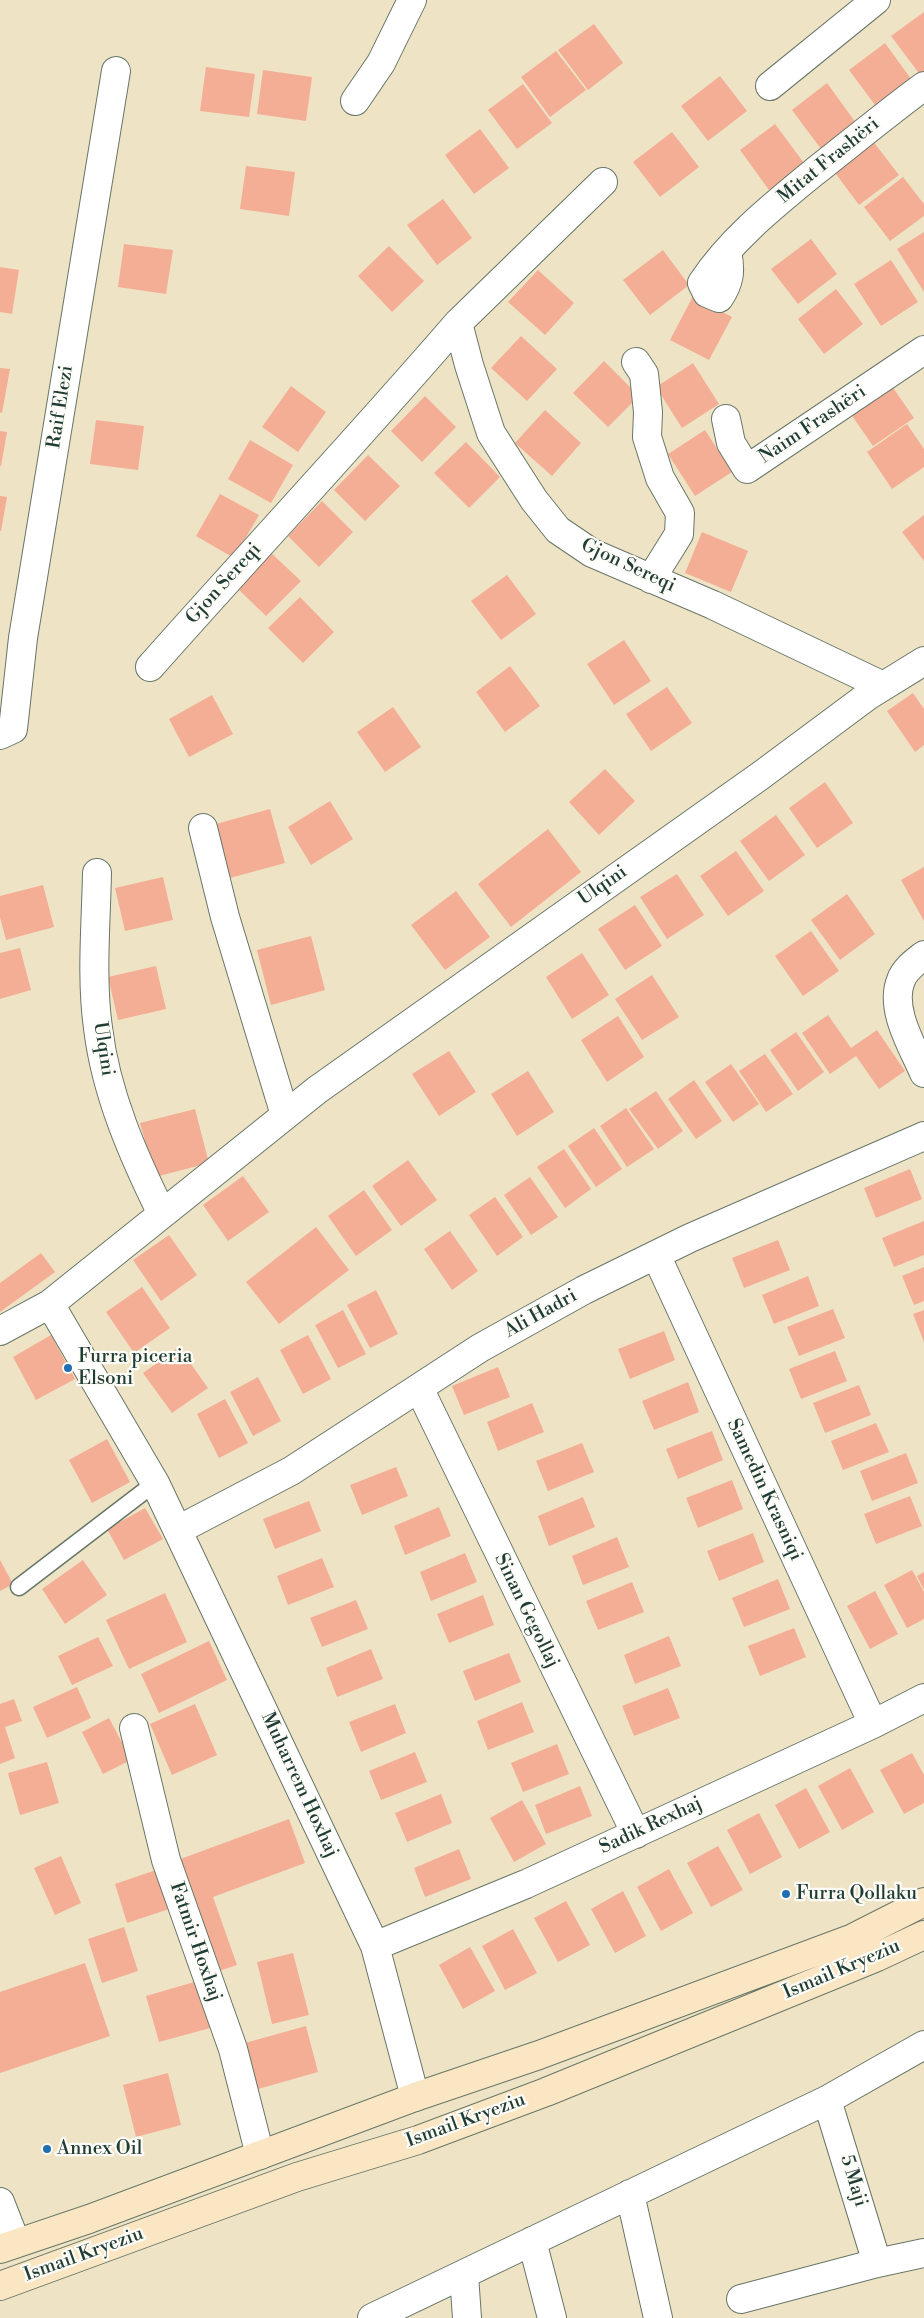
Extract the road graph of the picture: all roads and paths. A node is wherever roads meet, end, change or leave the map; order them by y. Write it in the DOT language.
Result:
graph roads {
  1 [pos="412,0"];
  2 [pos="876,0"];
  3 [pos="116,71"];
  4 [pos="770,86"];
  5 [pos="924,86"];
  6 [pos="355,101"];
  7 [pos="603,182"];
  8 [pos="733,246"];
  9 [pos="458,322"];
  10 [pos="924,350"];
  11 [pos="636,362"];
  12 [pos="726,419"];
  13 [pos="651,579"];
  14 [pos="924,661"];
  15 [pos="150,667"];
  16 [pos="883,686"];
  17 [pos="0,735"];
  18 [pos="203,828"];
  19 [pos="97,873"];
  20 [pos="924,955"];
  21 [pos="924,1073"];
  22 [pos="285,1115"];
  23 [pos="924,1136"];
  24 [pos="162,1214"];
  25 [pos="656,1255"];
  26 [pos="50,1304"];
  27 [pos="0,1331"];
  28 [pos="419,1388"];
  29 [pos="155,1483"];
  30 [pos="178,1530"];
  31 [pos="19,1588"];
  32 [pos="924,1698"];
  33 [pos="873,1724"];
  34 [pos="134,1728"];
  35 [pos="636,1834"];
  36 [pos="924,1902"];
  37 [pos="924,1935"];
  38 [pos="375,1946"];
  39 [pos="924,2045"];
  40 [pos="415,2097"];
  41 [pos="828,2100"];
  42 [pos="260,2155"];
  43 [pos="630,2194"];
  44 [pos="0,2202"];
  45 [pos="532,2241"];
  46 [pos="8,2246"];
  47 [pos="924,2253"];
  48 [pos="877,2263"];
  49 [pos="464,2275"];
  50 [pos="0,2286"];
  51 [pos="741,2299"];
  52 [pos="372,2318"];
  53 [pos="467,2318"];
  54 [pos="552,2318"];
  55 [pos="658,2318"];
  1 -- 6 [label="street"];
  2 -- 4 [label="street"];
  3 -- 17 [label="street, Raif Elezi"];
  5 -- 8 [label="street, Mitat Frashëri"];
  7 -- 9 [label="street, Gjon Sereqi"];
  9 -- 13 [label="street, Gjon Sereqi"];
  9 -- 15 [label="street, Gjon Sereqi"];
  10 -- 12 [label="street, Naim Frashëri"];
  11 -- 13 [label="street"];
  13 -- 16 [label="street, Gjon Sereqi"];
  14 -- 16 [label="street, Ulqini"];
  16 -- 22 [label="street, Ulqini"];
  18 -- 22 [label="street"];
  19 -- 24 [label="street, Ulqini"];
  20 -- 21 [label="street"];
  22 -- 24 [label="street, Ulqini"];
  23 -- 25 [label="street, Ali Hadri"];
  24 -- 26 [label="street, Ulqini"];
  25 -- 28 [label="street, Ali Hadri"];
  25 -- 33 [label="street, Samedin Krasniqi"];
  26 -- 27 [label="street, Ulqini"];
  26 -- 29 [label="street, Muharrem Hoxhaj"];
  28 -- 30 [label="street, Ali Hadri"];
  28 -- 35 [label="street, Sinan Gegollaj"];
  29 -- 30 [label="street, Muharrem Hoxhaj"];
  29 -- 31 [label="lane"];
  30 -- 38 [label="street, Muharrem Hoxhaj"];
  32 -- 33 [label="street, Sadik Rexhaj"];
  33 -- 35 [label="street, Sadik Rexhaj"];
  34 -- 42 [label="street, Fatmir Hoxhaj"];
  35 -- 38 [label="street, Sadik Rexhaj"];
  36 -- 40 [label="main road, Ismail Kryeziu"];
  37 -- 50 [label="main road, Ismail Kryeziu"];
  38 -- 40 [label="street, Muharrem Hoxhaj"];
  39 -- 41 [label="street"];
  40 -- 42 [label="main road, Ismail Kryeziu"];
  41 -- 43 [label="street"];
  41 -- 48 [label="street, 5 Maji"];
  42 -- 46 [label="main road, Ismail Kryeziu"];
  43 -- 45 [label="street"];
  43 -- 55 [label="street"];
  44 -- 46 [label="street"];
  45 -- 49 [label="street"];
  45 -- 54 [label="street"];
  47 -- 48 [label="street"];
  48 -- 51 [label="street"];
  49 -- 52 [label="street"];
  49 -- 53 [label="street"];
}
